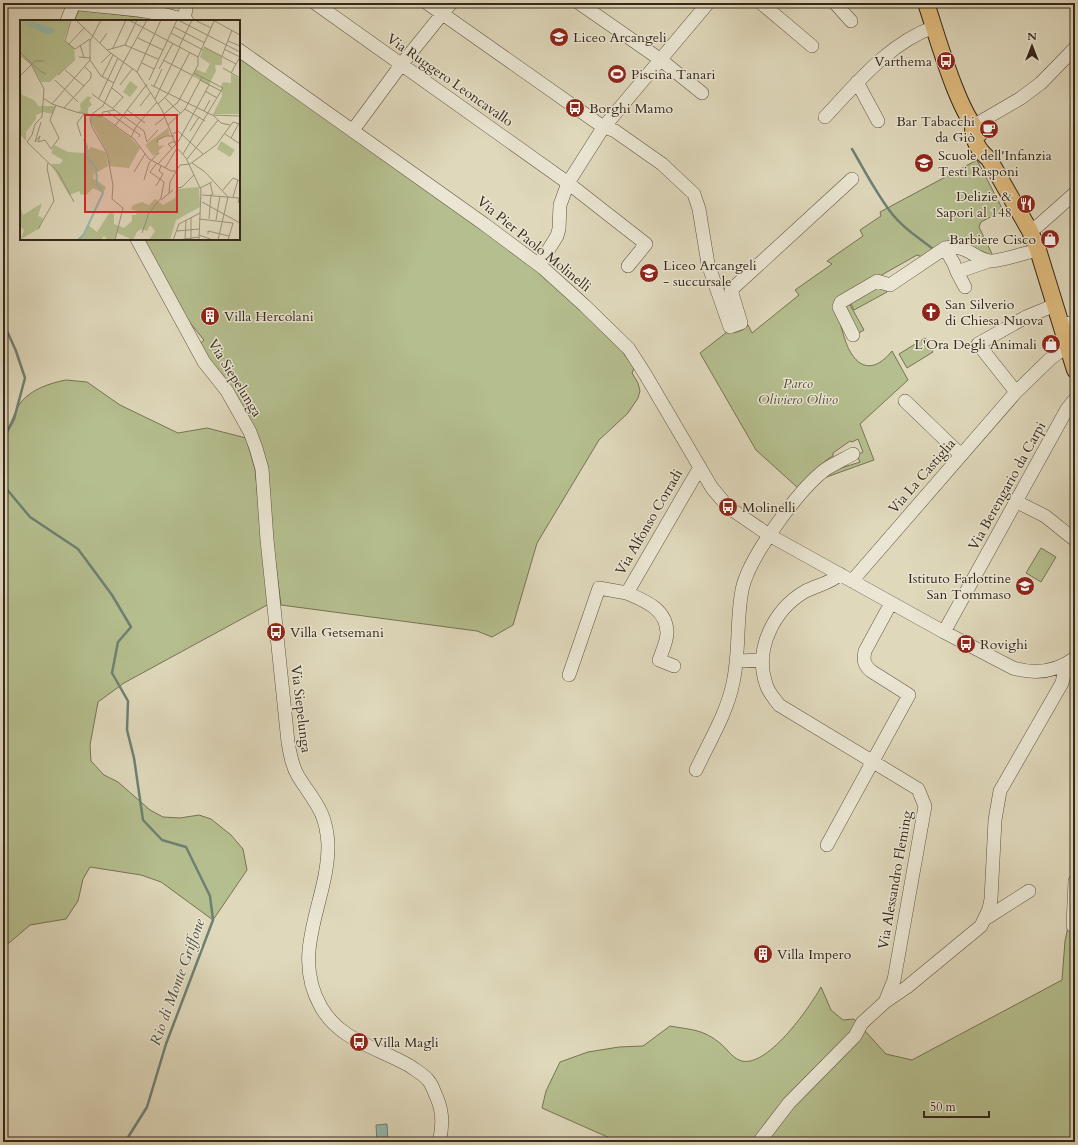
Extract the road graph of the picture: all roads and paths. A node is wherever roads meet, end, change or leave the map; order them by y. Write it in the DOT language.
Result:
graph roads {
  1 [pos="73,3"];
  2 [pos="187,3"];
  3 [pos="315,3"];
  4 [pos="427,3"];
  5 [pos="451,3"];
  6 [pos="579,3"];
  7 [pos="708,3"];
  8 [pos="761,3"];
  9 [pos="835,3"];
  10 [pos="926,3"];
  11 [pos="442,14"];
  12 [pos="67,20"];
  13 [pos="183,20"];
  14 [pos="186,20"];
  15 [pos="851,21"];
  16 [pos="934,27"];
  17 [pos="812,46"];
  18 [pos="1075,48"];
  19 [pos="240,51"];
  20 [pos="661,60"];
  21 [pos="401,65"];
  22 [pos="858,82"];
  23 [pos="702,93"];
  24 [pos="825,117"];
  25 [pos="878,121"];
  26 [pos="973,126"];
  27 [pos="605,127"];
  28 [pos="353,130"];
  29 [pos="852,178"];
  30 [pos="568,183"];
  31 [pos="1075,193"];
  32 [pos="1030,231"];
  33 [pos="138,240"];
  34 [pos="945,248"];
  35 [pos="1038,250"];
  36 [pos="989,261"];
  37 [pos="539,265"];
  38 [pos="628,266"];
  39 [pos="957,272"];
  40 [pos="965,287"];
  41 [pos="1055,305"];
  42 [pos="1068,323"];
  43 [pos="853,334"];
  44 [pos="1067,346"];
  45 [pos="1075,370"];
  46 [pos="1016,392"];
  47 [pos="1075,399"];
  48 [pos="905,401"];
  49 [pos="853,454"];
  50 [pos="961,455"];
  51 [pos="700,467"];
  52 [pos="1017,502"];
  53 [pos="768,535"];
  54 [pos="1075,540"];
  55 [pos="840,574"];
  56 [pos="852,581"];
  57 [pos="626,593"];
  58 [pos="891,603"];
  59 [pos="944,632"];
  60 [pos="762,660"];
  61 [pos="738,661"];
  62 [pos="1070,662"];
  63 [pos="674,666"];
  64 [pos="569,674"];
  65 [pos="873,761"];
  66 [pos="696,770"];
  67 [pos="827,845"];
  68 [pos="1075,881"];
  69 [pos="1028,890"];
  70 [pos="985,919"];
  71 [pos="1073,926"];
  72 [pos="885,1002"];
  73 [pos="439,1142"];
  74 [pos="759,1142"];
  1 -- 12 [label="street"];
  1 -- 13 [label="street"];
  2 -- 14 [label="street"];
  3 -- 21 [label="street, Via Ruggero Leoncavallo"];
  4 -- 11 [label="street"];
  5 -- 11 [label="street"];
  6 -- 20 [label="street"];
  7 -- 20 [label="street"];
  8 -- 17 [label="street"];
  9 -- 15 [label="street"];
  10 -- 16 [label="main road"];
  11 -- 21 [label="street"];
  11 -- 27 [label="street"];
  16 -- 22 [label="street"];
  16 -- 26 [label="main road"];
  18 -- 26 [label="street"];
  19 -- 28 [label="street, Via Pier Paolo Molinelli"];
  20 -- 23 [label="street"];
  20 -- 27 [label="street"];
  21 -- 28 [label="street"];
  21 -- 30 [label="street, Via Ruggero Leoncavallo"];
  22 -- 24 [label="street"];
  22 -- 25 [label="street"];
  26 -- 32 [label="main road"];
  27 -- 29 [label="street"];
  27 -- 30 [label="street"];
  28 -- 37 [label="street, Via Pier Paolo Molinelli"];
  30 -- 37 [label="street"];
  30 -- 38 [label="street, Via Ruggero Leoncavallo"];
  31 -- 32 [label="street"];
  32 -- 35 [label="main road"];
  33 -- 73 [label="street, Via Siepelunga"];
  34 -- 36 [label="street"];
  34 -- 39 [label="street"];
  34 -- 43 [label="street"];
  35 -- 36 [label="street"];
  35 -- 41 [label="main road"];
  36 -- 39 [label="street"];
  37 -- 51 [label="street, Via Pier Paolo Molinelli"];
  39 -- 40 [label="street"];
  41 -- 42 [label="main road"];
  41 -- 46 [label="street"];
  42 -- 44 [label="main road"];
  44 -- 45 [label="main road"];
  44 -- 46 [label="street, Via La Castiglia"];
  46 -- 50 [label="street, Via La Castiglia"];
  47 -- 52 [label="street, Via Berengario da Carpi"];
  48 -- 50 [label="street"];
  49 -- 53 [label="street"];
  50 -- 56 [label="street, Via La Castiglia"];
  51 -- 53 [label="street, Via Pier Paolo Molinelli"];
  51 -- 57 [label="street, Via Alfonso Corradi"];
  52 -- 54 [label="street"];
  52 -- 59 [label="street, Via Berengario da Carpi"];
  53 -- 55 [label="street, Via Pier Paolo Molinelli"];
  53 -- 61 [label="street"];
  55 -- 56 [label="street, Via Pier Paolo Molinelli"];
  55 -- 60 [label="street, Via Alessandro Fleming"];
  56 -- 58 [label="street, Via Pier Paolo Molinelli"];
  57 -- 63 [label="street"];
  57 -- 64 [label="street, Via Alfonso Corradi"];
  58 -- 59 [label="street, Via Pier Paolo Molinelli"];
  58 -- 65 [label="street"];
  59 -- 62 [label="street, Via Pier Paolo Molinelli"];
  60 -- 61 [label="street"];
  60 -- 65 [label="street, Via Alessandro Fleming"];
  61 -- 66 [label="street"];
  62 -- 70 [label="street"];
  65 -- 67 [label="street"];
  65 -- 72 [label="street, Via Alessandro Fleming"];
  68 -- 71 [label="street"];
  69 -- 70 [label="street"];
  70 -- 72 [label="street"];
  72 -- 74 [label="street, Via Alessandro Fleming"];
}
